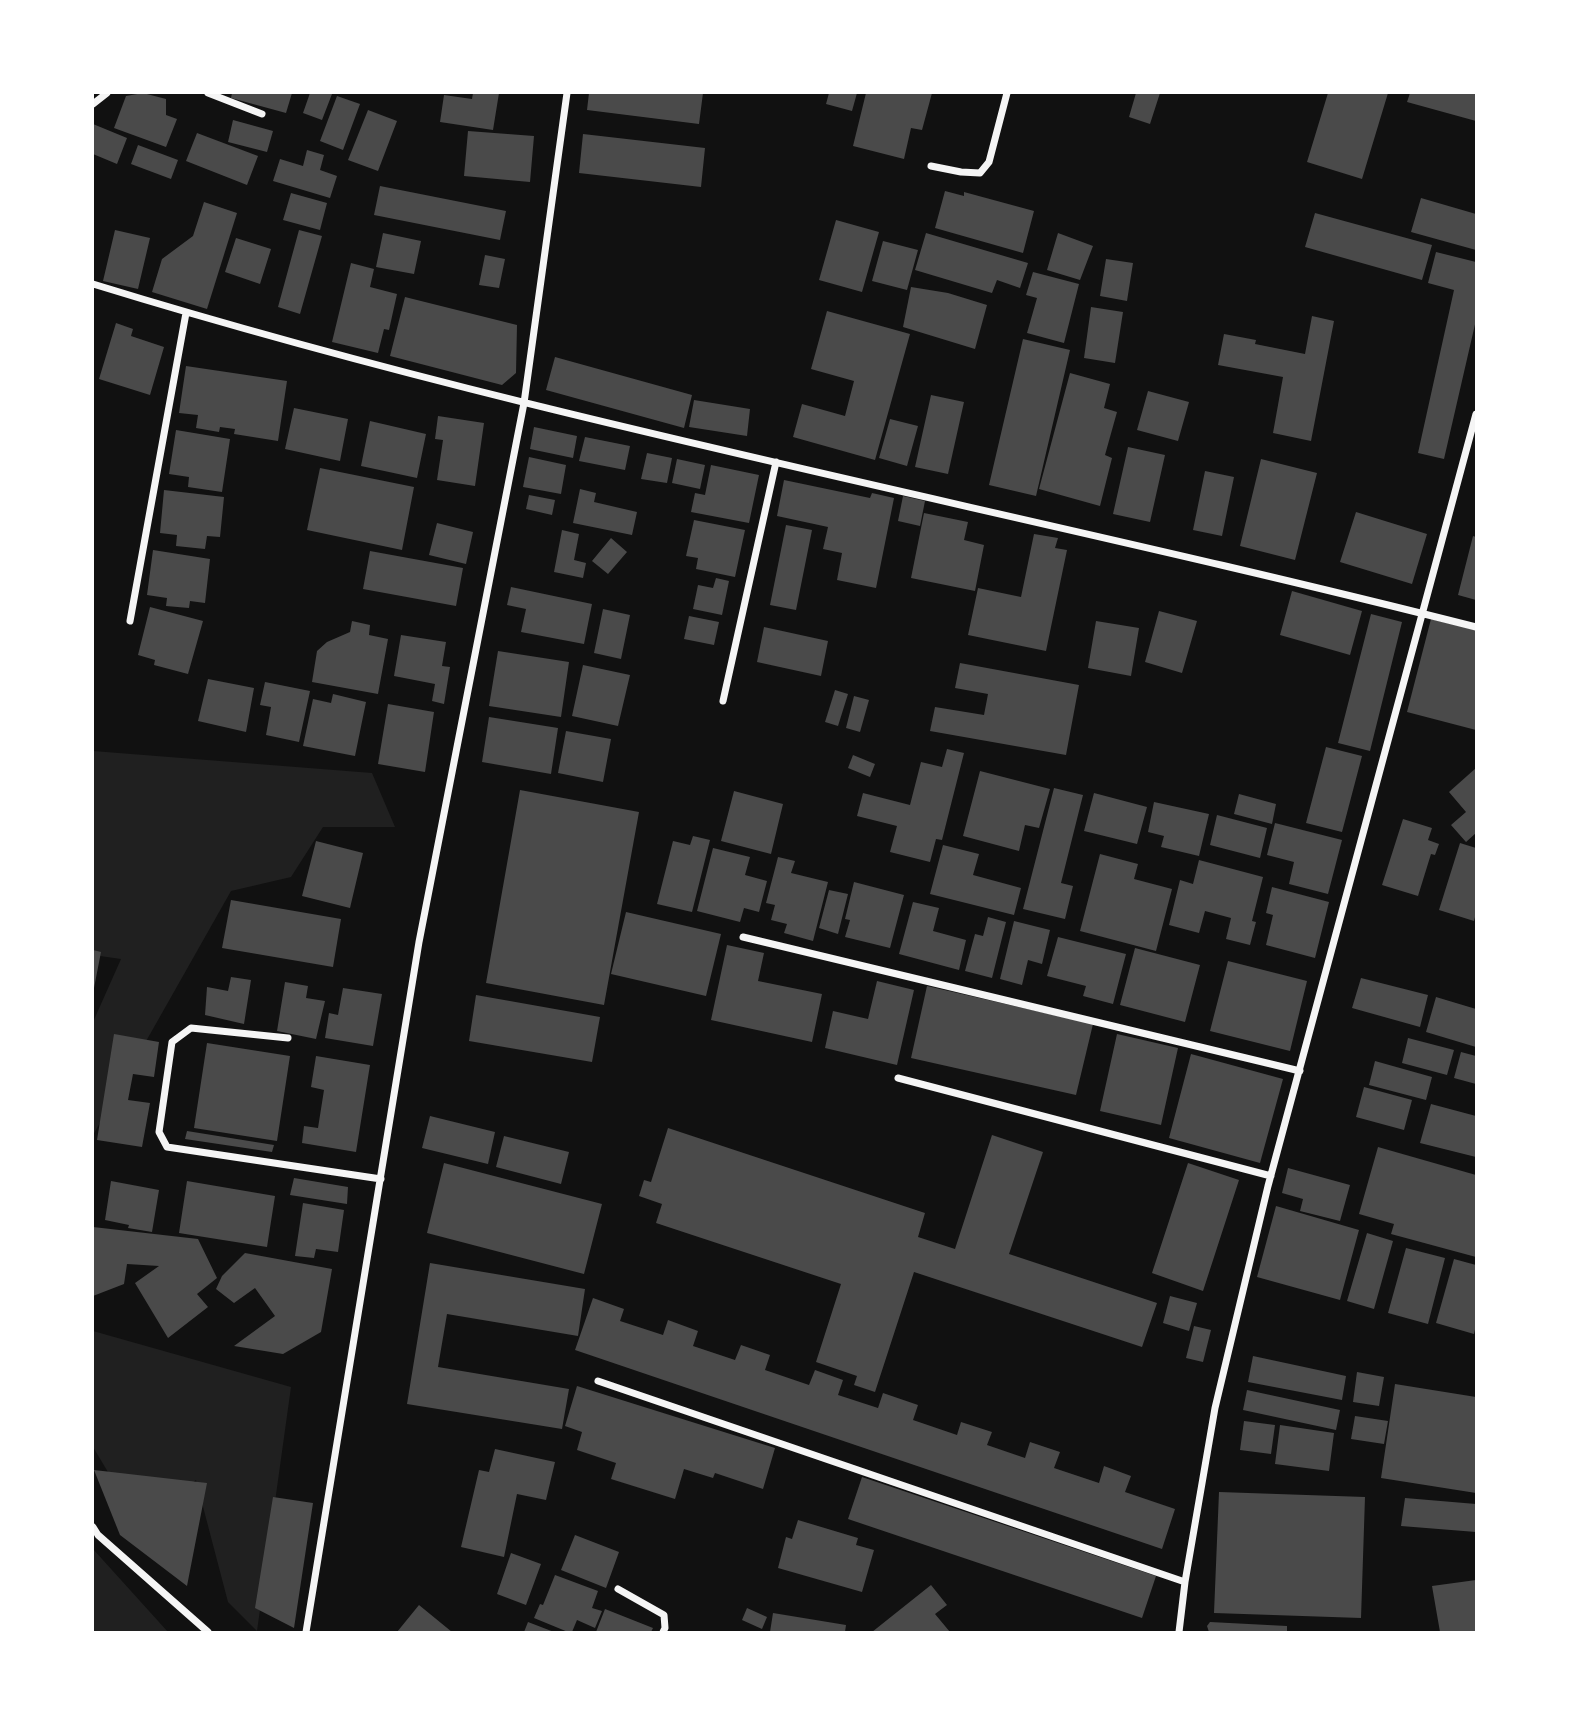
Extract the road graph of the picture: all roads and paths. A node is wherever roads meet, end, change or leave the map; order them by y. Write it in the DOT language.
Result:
graph roads {
  1 [pos="107,93"];
  2 [pos="208,93"];
  3 [pos="567,93"];
  4 [pos="1007,93"];
  5 [pos="93,104"];
  6 [pos="262,114"];
  7 [pos="931,166"];
  8 [pos="93,284"];
  9 [pos="186,313"];
  10 [pos="524,403"];
  11 [pos="1476,414"];
  12 [pos="776,462"];
  13 [pos="1421,613"];
  14 [pos="130,621"];
  15 [pos="1476,627"];
  16 [pos="723,701"];
  17 [pos="743,937"];
  18 [pos="288,1038"];
  19 [pos="1300,1071"];
  20 [pos="898,1078"];
  21 [pos="1271,1175"];
  22 [pos="381,1179"];
  23 [pos="598,1381"];
  24 [pos="93,1527"];
  25 [pos="1185,1582"];
  26 [pos="618,1589"];
  27 [pos="208,1632"];
  28 [pos="306,1632"];
  29 [pos="663,1632"];
  30 [pos="1179,1632"];
  1 -- 5 [label="street"];
  2 -- 6 [label="street"];
  3 -- 10 [label="street"];
  4 -- 7 [label="street"];
  8 -- 9 [label="street"];
  9 -- 10 [label="street"];
  9 -- 14 [label="street"];
  10 -- 12 [label="street"];
  10 -- 22 [label="street"];
  11 -- 13 [label="street"];
  12 -- 13 [label="street"];
  12 -- 16 [label="street"];
  13 -- 15 [label="street"];
  13 -- 19 [label="street"];
  17 -- 19 [label="street"];
  18 -- 22 [label="street"];
  19 -- 21 [label="street"];
  20 -- 21 [label="street"];
  21 -- 25 [label="street"];
  22 -- 28 [label="street"];
  23 -- 25 [label="street"];
  24 -- 27 [label="street"];
  25 -- 30 [label="street"];
  26 -- 29 [label="street"];
}
